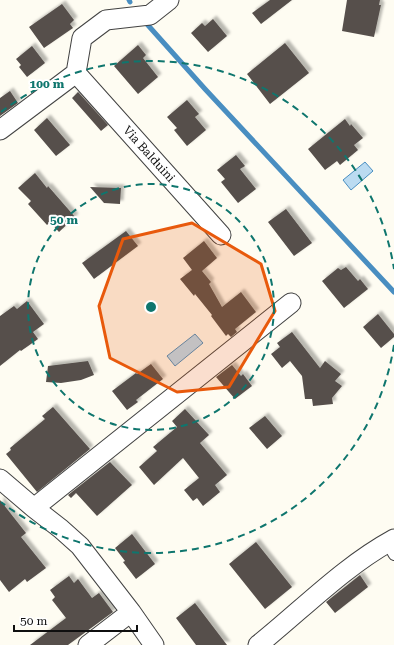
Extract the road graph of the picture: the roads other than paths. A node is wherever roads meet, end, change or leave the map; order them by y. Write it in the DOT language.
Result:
graph roads {
  1 [pos="169,0"];
  2 [pos="76,73"];
  3 [pos="0,130"];
  4 [pos="221,235"];
  5 [pos="291,303"];
  6 [pos="0,479"];
  7 [pos="34,508"];
  8 [pos="392,546"];
  9 [pos="131,612"];
  10 [pos="88,645"];
  11 [pos="154,645"];
  12 [pos="258,645"];
  1 -- 2 [label="street"];
  2 -- 3 [label="street"];
  2 -- 4 [label="street, Via Balduini"];
  5 -- 7 [label="street"];
  6 -- 7 [label="street"];
  7 -- 9 [label="street"];
  8 -- 12 [label="street"];
  9 -- 10 [label="street"];
  9 -- 11 [label="street"];
}
